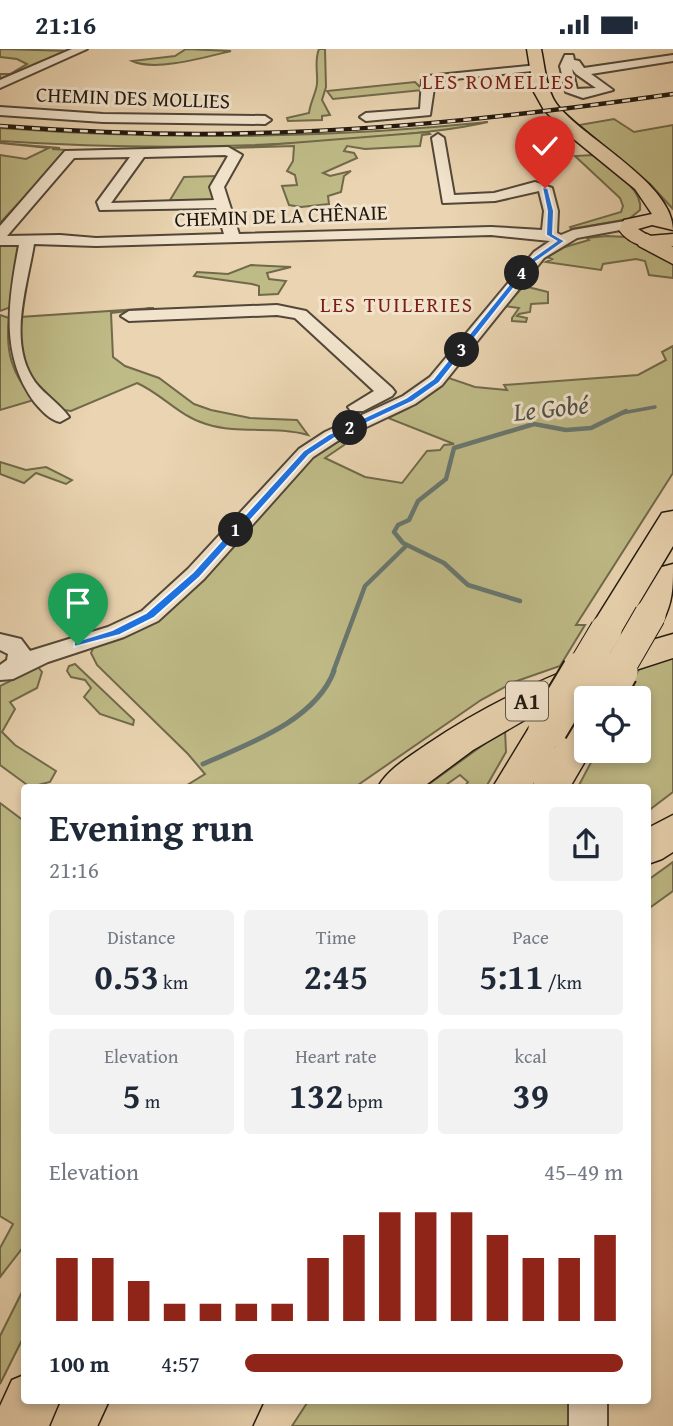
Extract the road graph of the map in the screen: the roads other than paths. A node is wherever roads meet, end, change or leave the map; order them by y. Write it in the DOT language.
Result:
graph roads {
  1 [pos="81,49"];
  2 [pos="534,49"];
  3 [pos="673,58"];
  4 [pos="575,64"];
  5 [pos="538,68"];
  6 [pos="0,84"];
  7 [pos="0,111"];
  8 [pos="366,117"];
  9 [pos="265,120"];
  10 [pos="438,138"];
  11 [pos="141,153"];
  12 [pos="223,204"];
  13 [pos="652,204"];
  14 [pos="670,223"];
  15 [pos="638,230"];
  16 [pos="0,235"];
  17 [pos="555,238"];
  18 [pos="233,239"];
  19 [pos="27,240"];
  20 [pos="673,240"];
  21 [pos="0,241"];
  22 [pos="673,257"];
  23 [pos="129,316"];
  24 [pos="60,417"];
  25 [pos="330,431"];
  26 [pos="673,520"];
  27 [pos="673,574"];
  28 [pos="4,642"];
  29 [pos="673,646"];
  30 [pos="65,647"];
  31 [pos="6,672"];
  32 [pos="610,686"];
  33 [pos="574,748"];
  34 [pos="401,784"];
  35 [pos="514,784"];
  36 [pos="553,784"];
  37 [pos="673,831"];
  38 [pos="651,846"];
  39 [pos="30,1404"];
  40 [pos="141,1404"];
  41 [pos="188,1404"];
  42 [pos="234,1404"];
  43 [pos="588,1404"];
  44 [pos="20,1426"];
  45 [pos="127,1426"];
  46 [pos="175,1426"];
  47 [pos="220,1426"];
  48 [pos="588,1426"];
  1 -- 6 [label="street, CHEMIN DES MOLLIES"];
  2 -- 5 [label="main road"];
  3 -- 4 [label="street"];
  5 -- 8 [label="street"];
  5 -- 13 [label="main road"];
  7 -- 9 [label="street, CHEMIN DES MOLLIES"];
  10 -- 17 [label="street"];
  11 -- 12 [label="street"];
  11 -- 12 [label="street"];
  11 -- 16 [label="street"];
  12 -- 18 [label="street"];
  13 -- 14 [label="main road"];
  13 -- 15 [label="main road"];
  14 -- 15 [label="main road"];
  15 -- 17 [label="street"];
  15 -- 20 [label="main road"];
  15 -- 22 [label="highway"];
  17 -- 18 [label="street, CHEMIN DE LA CHÊNAIE"];
  17 -- 25 [label="street"];
  18 -- 19 [label="street, CHEMIN DE LA CHÊNAIE"];
  19 -- 21 [label="street, CHEMIN DE LA CHÊNAIE"];
  19 -- 24 [label="street"];
  23 -- 25 [label="street"];
  25 -- 30 [label="street"];
  26 -- 35 [label="highway, bridge"];
  27 -- 32 [label="highway, bridge"];
  28 -- 30 [label="street"];
  28 -- 31 [label="street"];
  29 -- 34 [label="highway, A1"];
  30 -- 31 [label="street"];
  33 -- 36 [label="highway"];
  37 -- 38 [label="highway"];
  39 -- 44 [label="highway"];
  40 -- 45 [label="highway"];
  41 -- 46 [label="highway"];
  42 -- 47 [label="highway"];
  43 -- 48 [label="street"];
}
